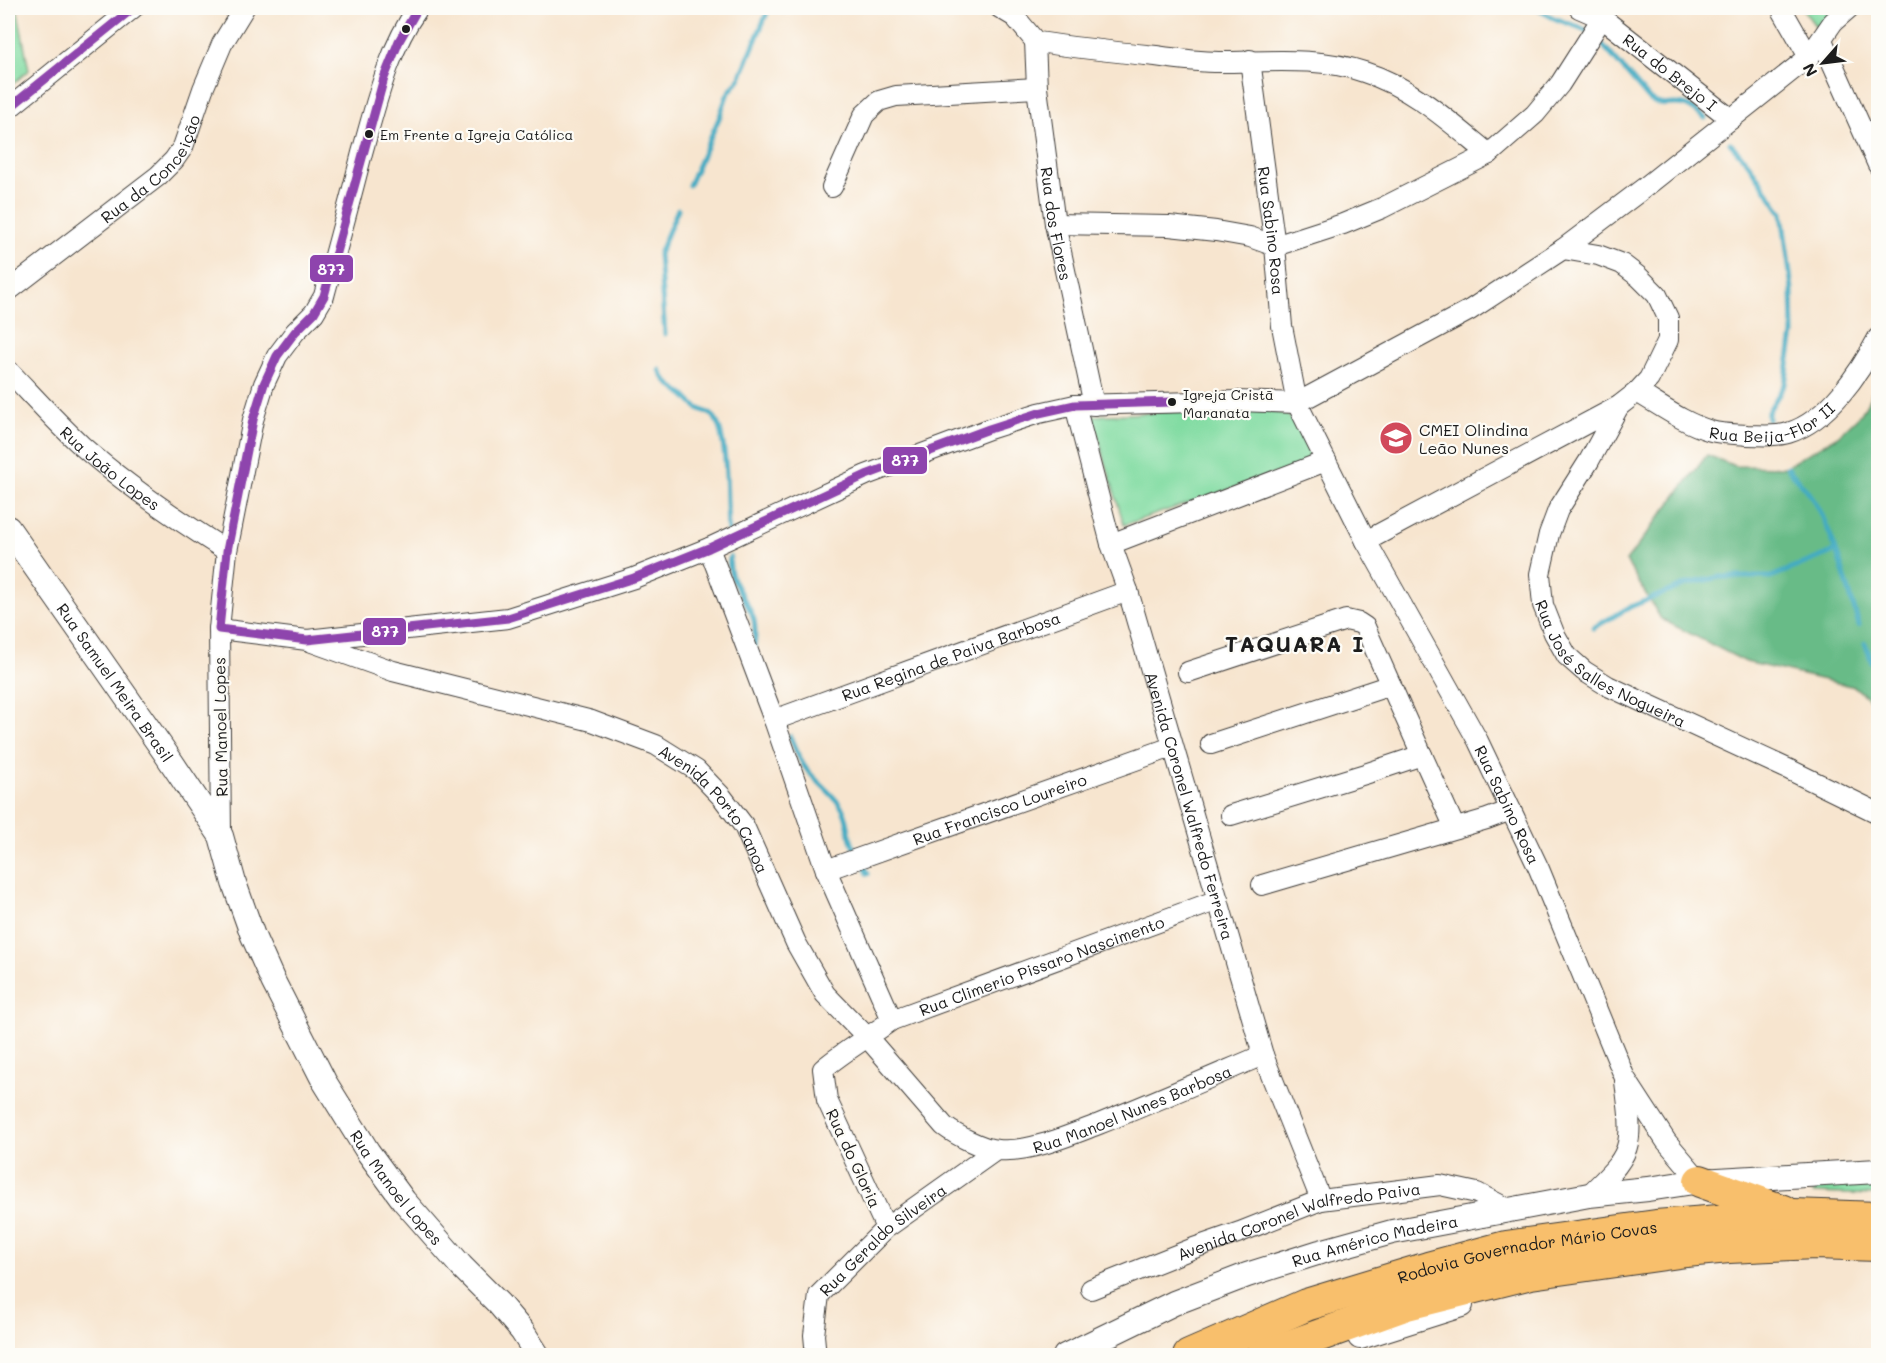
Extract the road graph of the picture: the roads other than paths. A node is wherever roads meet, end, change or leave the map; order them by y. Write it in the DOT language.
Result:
graph roads {
  1 [pos="133,8"];
  2 [pos="244,8"];
  3 [pos="418,8"];
  4 [pos="1000,8"];
  5 [pos="1579,8"];
  6 [pos="1780,8"];
  7 [pos="1849,8"];
  8 [pos="1602,18"];
  9 [pos="1822,40"];
  10 [pos="1035,41"];
  11 [pos="1809,57"];
  12 [pos="1250,60"];
  13 [pos="1037,88"];
  14 [pos="8,109"];
  15 [pos="1731,119"];
  16 [pos="1489,154"];
  17 [pos="1878,165"];
  18 [pos="832,187"];
  19 [pos="1055,224"];
  20 [pos="1275,246"];
  21 [pos="1563,249"];
  22 [pos="8,291"];
  23 [pos="1878,338"];
  24 [pos="8,370"];
  25 [pos="1637,392"];
  26 [pos="1297,402"];
  27 [pos="1084,405"];
  28 [pos="1618,406"];
  29 [pos="1326,461"];
  30 [pos="8,528"];
  31 [pos="1366,541"];
  32 [pos="1111,544"];
  33 [pos="708,548"];
  34 [pos="227,551"];
  35 [pos="1128,591"];
  36 [pos="219,629"];
  37 [pos="307,640"];
  38 [pos="1188,672"];
  39 [pos="1391,685"];
  40 [pos="774,720"];
  41 [pos="1211,744"];
  42 [pos="1172,747"];
  43 [pos="1422,755"];
  44 [pos="1511,810"];
  45 [pos="1878,813"];
  46 [pos="1231,815"];
  47 [pos="1455,828"];
  48 [pos="221,836"];
  49 [pos="826,870"];
  50 [pos="1262,885"];
  51 [pos="1218,900"];
  52 [pos="892,1020"];
  53 [pos="868,1038"];
  54 [pos="1263,1055"];
  55 [pos="1625,1078"];
  56 [pos="996,1150"];
  57 [pos="1878,1171"];
  58 [pos="1700,1181"];
  59 [pos="1589,1195"];
  60 [pos="1321,1200"];
  61 [pos="1510,1210"];
  62 [pos="1793,1215"];
  63 [pos="1878,1218"];
  64 [pos="886,1228"];
  65 [pos="1878,1245"];
  66 [pos="1878,1260"];
  67 [pos="1091,1289"];
  68 [pos="538,1356"];
  69 [pos="816,1356"];
  70 [pos="1065,1356"];
  71 [pos="1189,1356"];
  72 [pos="1262,1356"];
  73 [pos="1306,1356"];
  1 -- 14 [label="street"];
  2 -- 22 [label="street, Rua da Conceição"];
  3 -- 34 [label="street, Rua Manoel Lopes"];
  4 -- 10 [label="street"];
  5 -- 8 [label="street, Rua do Brejo I"];
  6 -- 11 [label="street"];
  7 -- 9 [label="street"];
  8 -- 15 [label="street, Rua do Brejo I"];
  8 -- 16 [label="street"];
  9 -- 11 [label="street"];
  9 -- 17 [label="street"];
  10 -- 12 [label="street"];
  10 -- 13 [label="street, Rua dos Flores"];
  11 -- 15 [label="street"];
  12 -- 16 [label="street"];
  12 -- 20 [label="street, Rua Sabino Rosa"];
  13 -- 18 [label="street"];
  13 -- 19 [label="street, Rua dos Flores"];
  15 -- 21 [label="street"];
  16 -- 20 [label="street"];
  19 -- 20 [label="street"];
  19 -- 27 [label="street, Rua dos Flores"];
  20 -- 26 [label="street, Rua Sabino Rosa"];
  21 -- 25 [label="street"];
  21 -- 26 [label="street"];
  23 -- 25 [label="street, Rua Beija-Flor II"];
  24 -- 34 [label="street, Rua João Lopes"];
  25 -- 28 [label="street"];
  26 -- 27 [label="street"];
  26 -- 29 [label="street, Rua Sabino Rosa"];
  27 -- 32 [label="street, Avenida Coronel Walfredo Ferreira"];
  27 -- 33 [label="street"];
  28 -- 31 [label="street"];
  28 -- 45 [label="street, Rua José Salles Nogueira"];
  29 -- 31 [label="street, Rua Sabino Rosa"];
  29 -- 32 [label="street"];
  30 -- 48 [label="street, Rua Samuel Meira Brasil"];
  31 -- 44 [label="street, Rua Sabino Rosa"];
  32 -- 35 [label="street, Avenida Coronel Walfredo Ferreira"];
  33 -- 37 [label="street"];
  33 -- 40 [label="street"];
  34 -- 36 [label="street, Rua Manoel Lopes"];
  35 -- 40 [label="street, Rua Regina de Paiva Barbosa"];
  35 -- 42 [label="street, Avenida Coronel Walfredo Ferreira"];
  36 -- 37 [label="street"];
  36 -- 48 [label="street, Rua Manoel Lopes"];
  37 -- 53 [label="street, Avenida Porto Canoa"];
  38 -- 39 [label="street"];
  39 -- 41 [label="street"];
  39 -- 43 [label="street"];
  40 -- 49 [label="street"];
  42 -- 49 [label="street, Rua Francisco Loureiro"];
  42 -- 51 [label="street, Avenida Coronel Walfredo Ferreira"];
  43 -- 46 [label="street"];
  43 -- 47 [label="street"];
  44 -- 47 [label="street"];
  44 -- 55 [label="street, Rua Sabino Rosa"];
  47 -- 50 [label="street"];
  48 -- 68 [label="street, Rua Manoel Lopes"];
  49 -- 52 [label="street"];
  51 -- 52 [label="street, Rua Climerio Pissaro Nascimento"];
  51 -- 54 [label="street, Avenida Coronel Walfredo Ferreira"];
  52 -- 53 [label="street, Rua Climerio Pissaro Nascimento"];
  53 -- 56 [label="street, Avenida Porto Canoa"];
  53 -- 64 [label="street, Rua do Gloria"];
  54 -- 56 [label="street, Rua Manoel Nunes Barbosa"];
  54 -- 60 [label="street, Avenida Coronel Walfredo Ferreira"];
  55 -- 58 [label="street, Rua Sabino Rosa"];
  55 -- 59 [label="street, Rua Sabino Rosa"];
  56 -- 64 [label="street, Rua Geraldo Silveira"];
  57 -- 58 [label="street, Rua Américo Madeira"];
  58 -- 59 [label="street, Rua Américo Madeira"];
  58 -- 62 [label="main road"];
  59 -- 61 [label="street, Rua Américo Madeira"];
  60 -- 61 [label="street, Avenida Coronel Walfredo Paiva"];
  60 -- 67 [label="street, Avenida Coronel Walfredo Paiva"];
  61 -- 70 [label="street, Rua Américo Madeira"];
  62 -- 63 [label="main road, Rodovia Governador Mário Covas"];
  62 -- 71 [label="main road, Rodovia Governador Mário Covas"];
  64 -- 69 [label="street, Rua Geraldo Silveira"];
  65 -- 72 [label="main road, Rodovia Governador Mário Covas"];
  66 -- 73 [label="street"];
}
